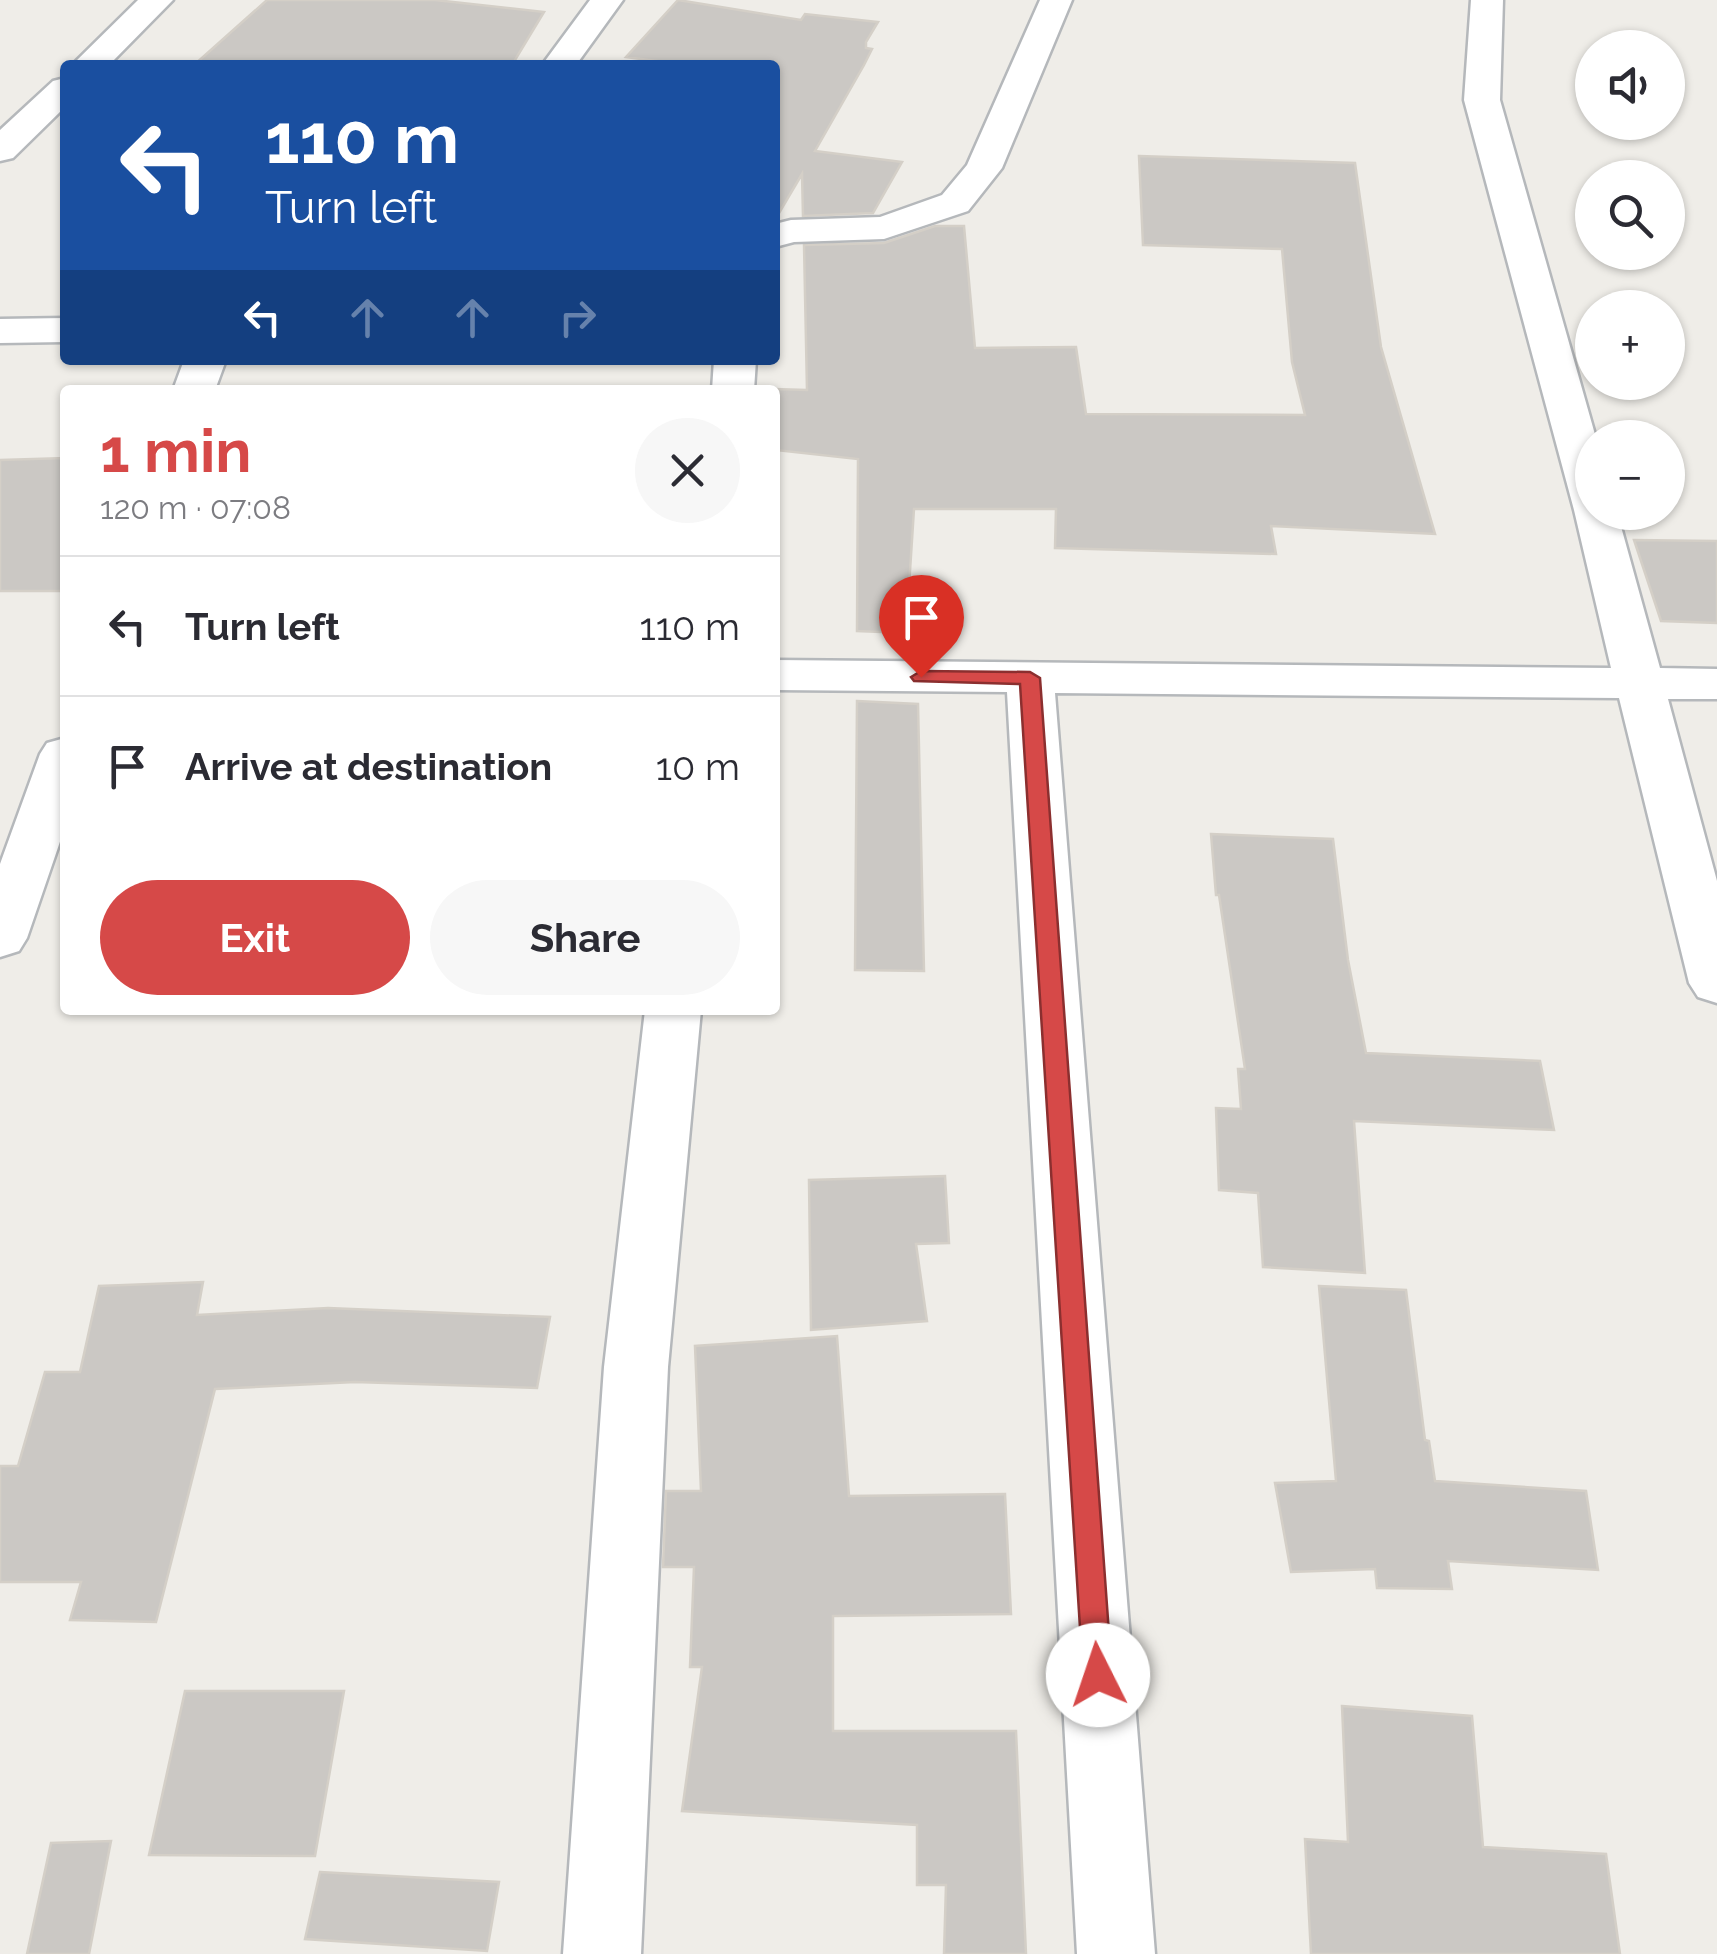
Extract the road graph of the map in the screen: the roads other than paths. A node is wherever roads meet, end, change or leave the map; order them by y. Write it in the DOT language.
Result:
graph roads {
  1 [pos="158,0"];
  2 [pos="606,0"];
  3 [pos="1056,0"];
  4 [pos="1487,0"];
  5 [pos="94,60"];
  6 [pos="563,60"];
  7 [pos="60,93"];
  8 [pos="0,150"];
  9 [pos="780,234"];
  10 [pos="60,330"];
  11 [pos="0,331"];
  12 [pos="1575,441"];
  13 [pos="1600,530"];
  14 [pos="780,676"];
  15 [pos="1030,678"];
  16 [pos="1642,684"];
  17 [pos="1717,684"];
  18 [pos="60,768"];
  19 [pos="0,938"];
  20 [pos="1717,983"];
  21 [pos="671,1015"];
  22 [pos="602,1954"];
  23 [pos="1116,1954"];
  1 -- 5 [label="street"];
  2 -- 6 [label="street"];
  3 -- 9 [label="street"];
  4 -- 12 [label="street"];
  7 -- 8 [label="street"];
  10 -- 11 [label="street"];
  13 -- 16 [label="street"];
  14 -- 15 [label="street"];
  15 -- 16 [label="street"];
  15 -- 23 [label="street"];
  16 -- 17 [label="street"];
  16 -- 20 [label="street"];
  18 -- 19 [label="street"];
  21 -- 22 [label="street"];
}
